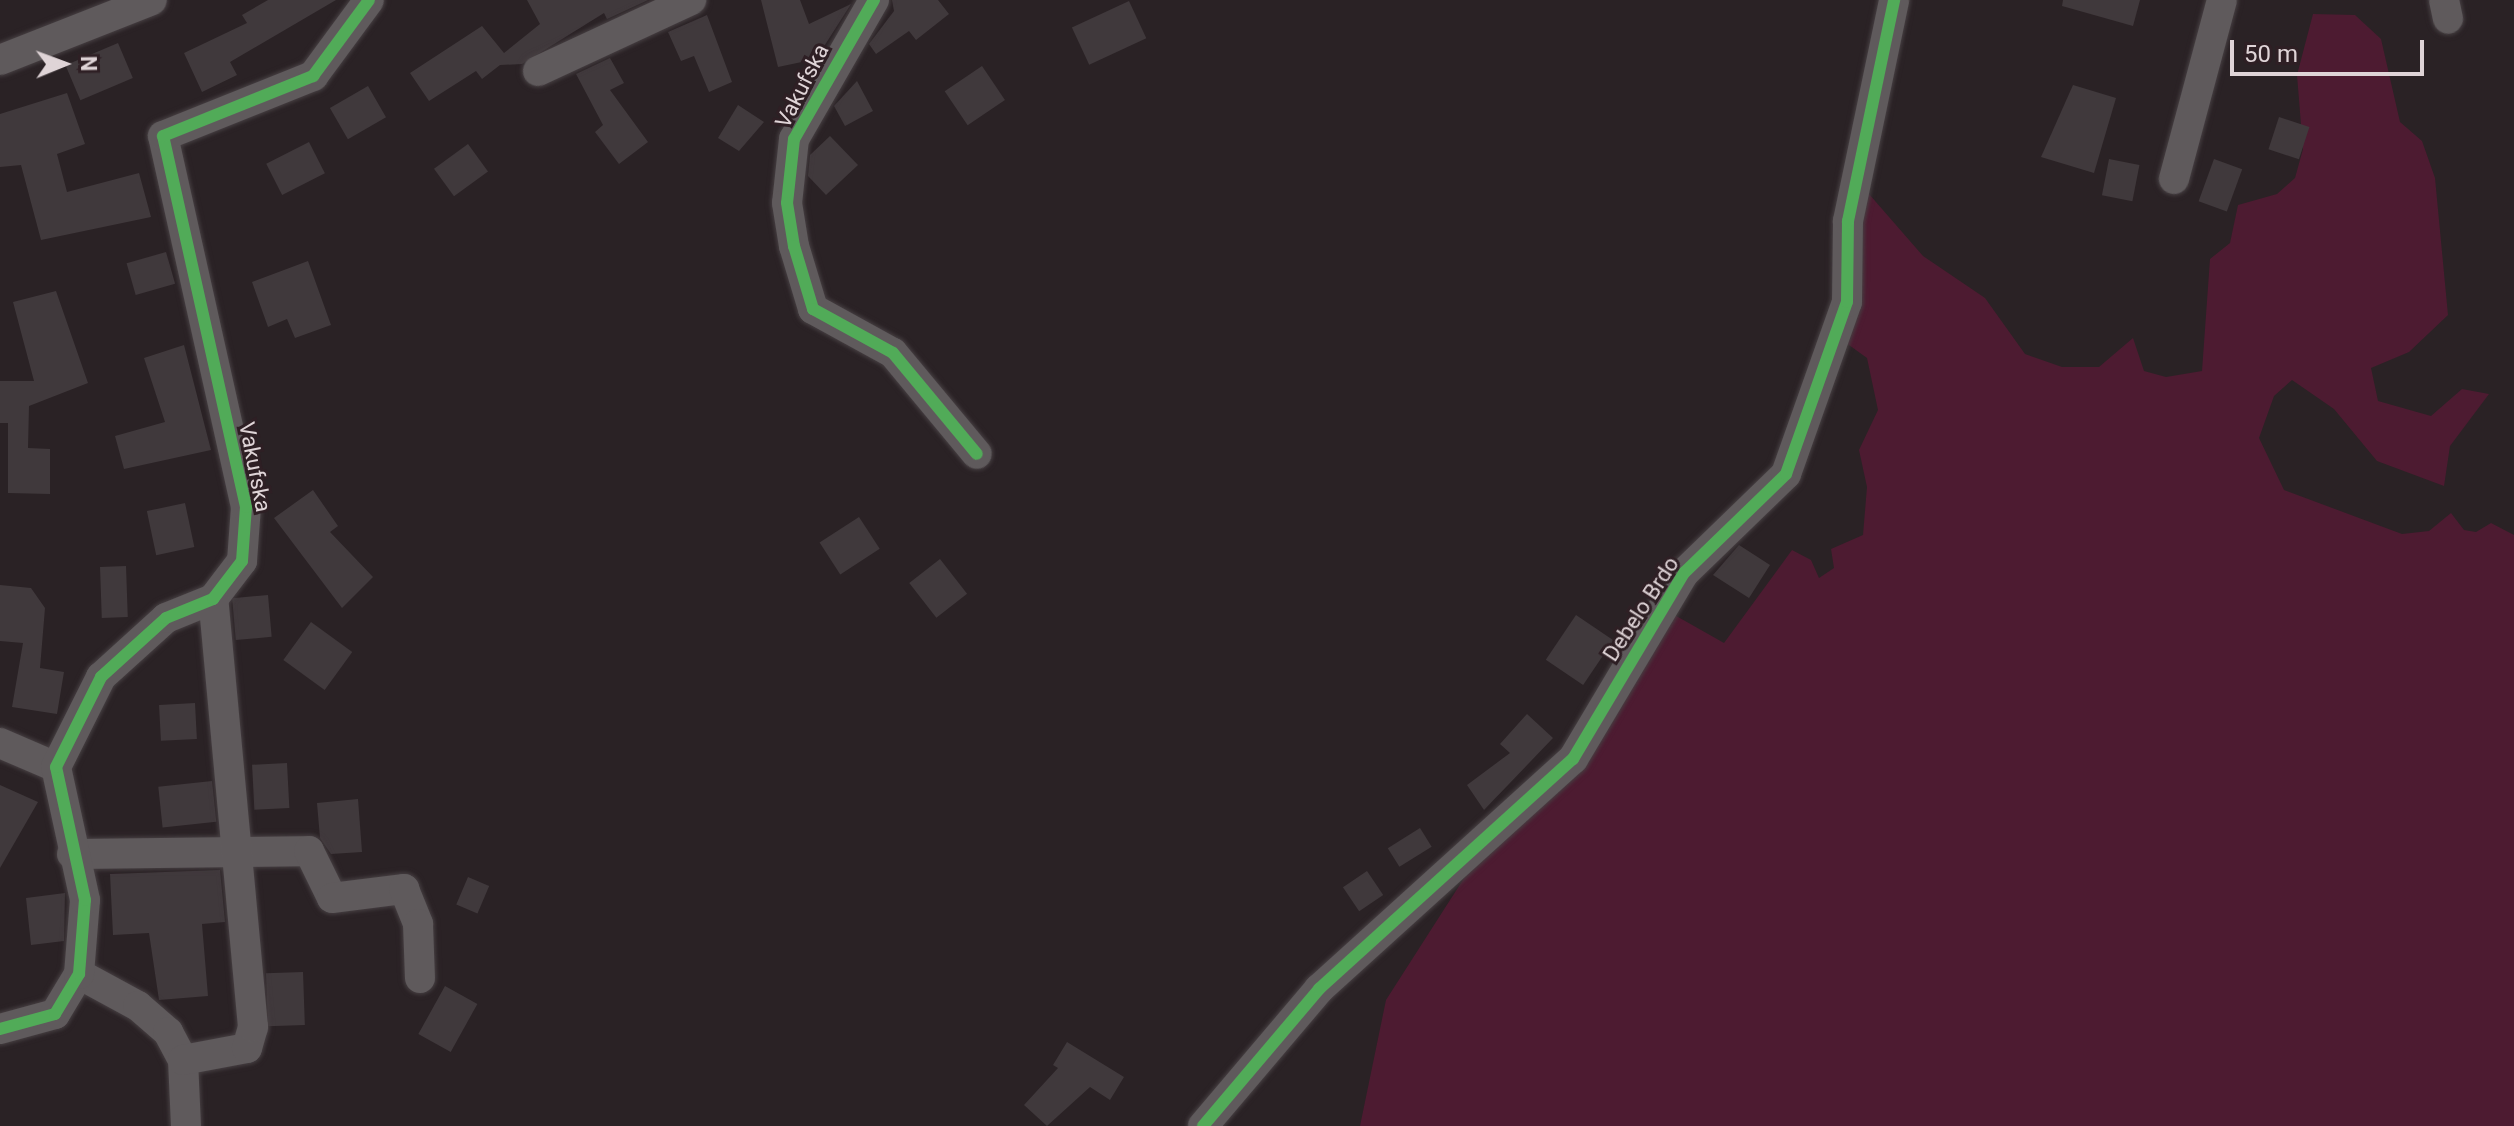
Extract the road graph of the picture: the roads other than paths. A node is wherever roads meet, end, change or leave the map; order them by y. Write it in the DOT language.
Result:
graph roads {
  1 [pos="152,0"];
  2 [pos="369,0"];
  3 [pos="691,0"];
  4 [pos="874,0"];
  5 [pos="1894,0"];
  6 [pos="2222,0"];
  7 [pos="0,60"];
  8 [pos="538,71"];
  9 [pos="2174,179"];
  10 [pos="977,454"];
  11 [pos="213,599"];
  12 [pos="0,743"];
  13 [pos="56,767"];
  14 [pos="238,850"];
  15 [pos="72,854"];
  16 [pos="79,974"];
  17 [pos="420,978"];
  18 [pos="0,1029"];
  19 [pos="183,1060"];
  20 [pos="186,1126"];
  21 [pos="1203,1126"];
  1 -- 7 [label="street"];
  2 -- 11 [label="street, Vakufska"];
  3 -- 8 [label="street"];
  4 -- 10 [label="street, Vakufska"];
  5 -- 21 [label="street, Debelo Brdo"];
  6 -- 9 [label="street"];
  11 -- 13 [label="street"];
  11 -- 14 [label="street"];
  12 -- 13 [label="street"];
  13 -- 15 [label="street"];
  14 -- 15 [label="street"];
  14 -- 17 [label="street"];
  14 -- 19 [label="street"];
  15 -- 16 [label="street"];
  16 -- 18 [label="street"];
  16 -- 19 [label="street"];
  19 -- 20 [label="street"];
}
